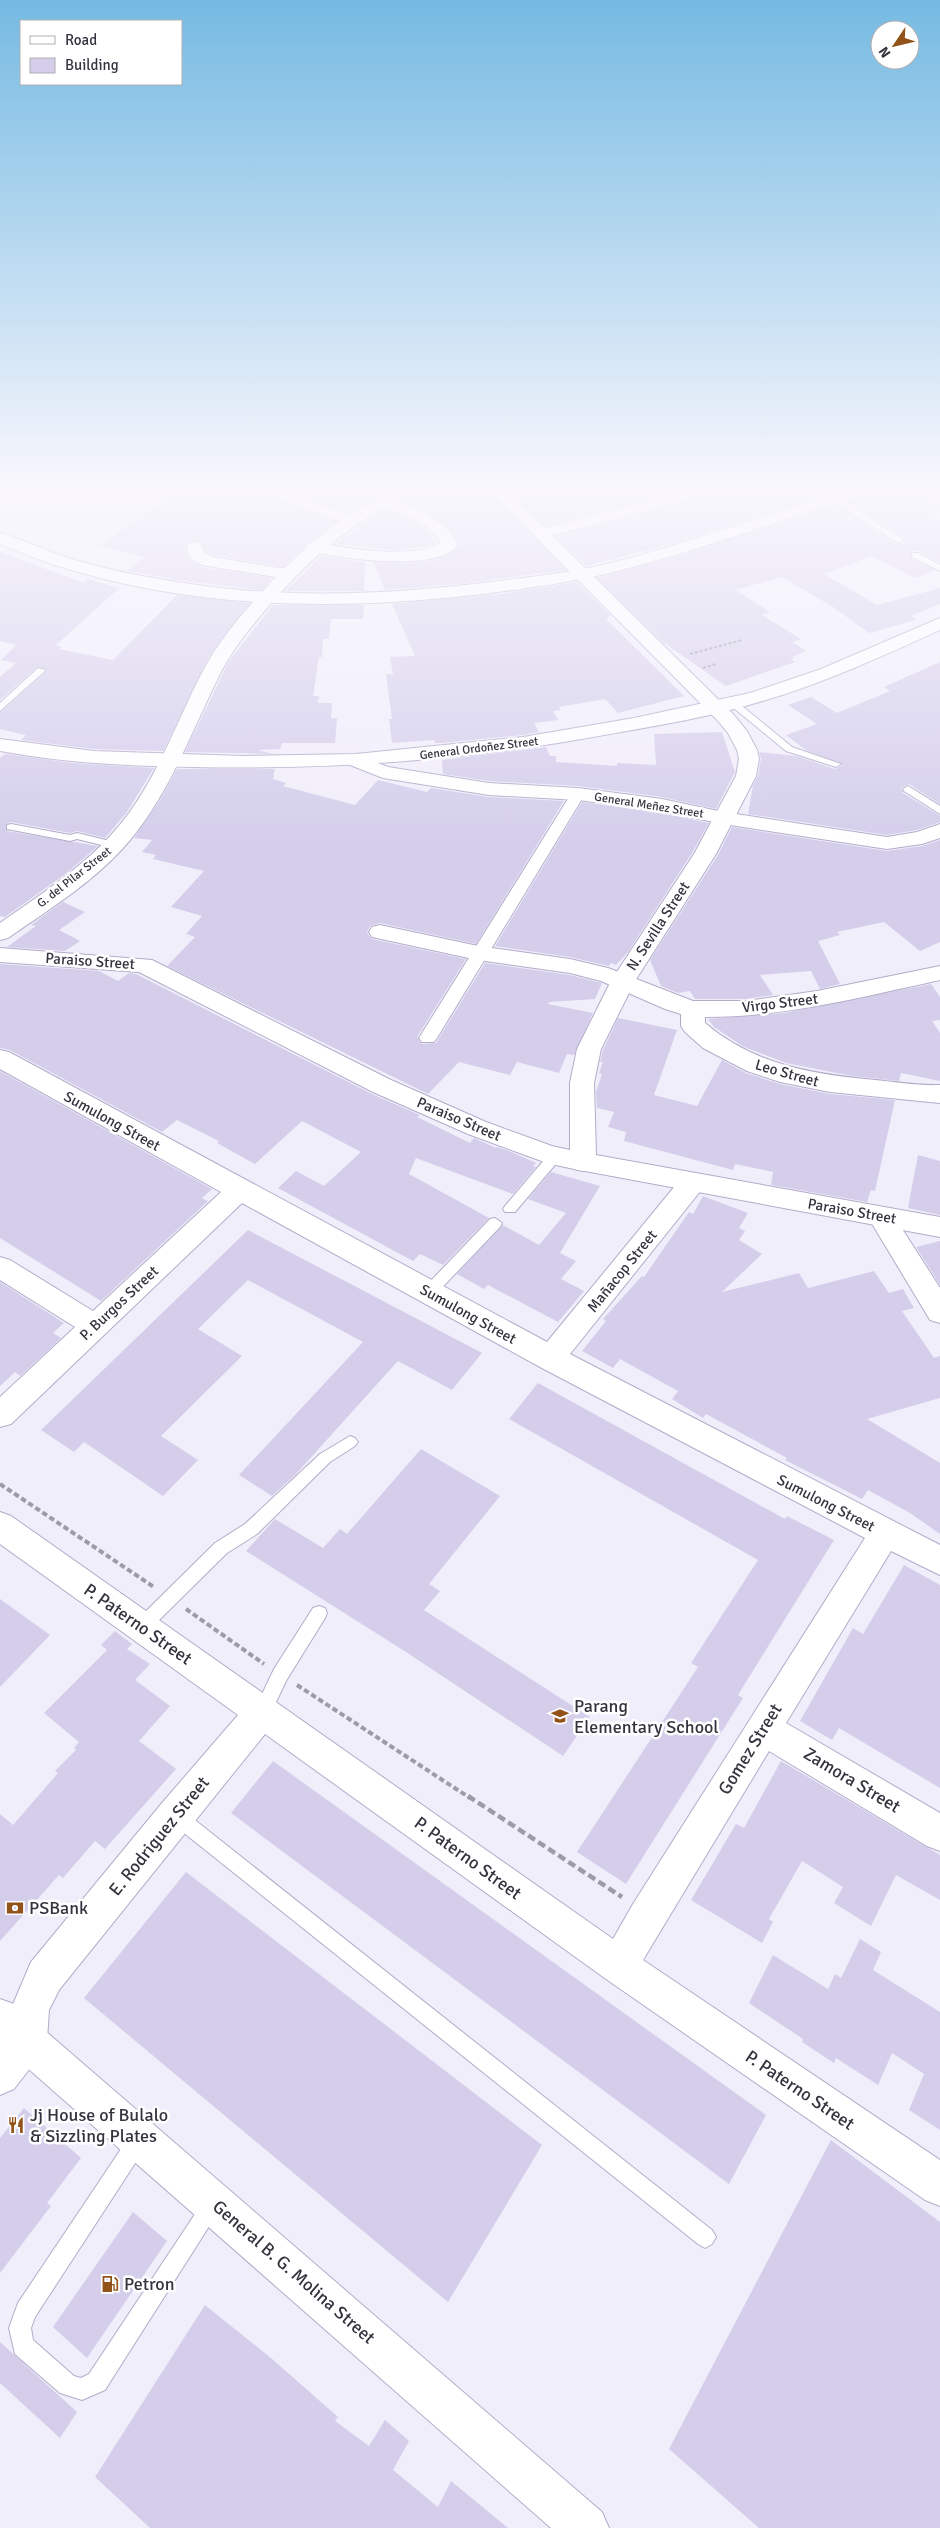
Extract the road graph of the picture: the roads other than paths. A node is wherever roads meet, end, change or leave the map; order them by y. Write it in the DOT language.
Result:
graph roads {
  1 [pos="259,606"];
  2 [pos="617,606"];
  3 [pos="940,623"];
  4 [pos="41,670"];
  5 [pos="724,705"];
  6 [pos="0,708"];
  7 [pos="0,745"];
  8 [pos="170,760"];
  9 [pos="357,761"];
  10 [pos="836,764"];
  11 [pos="908,789"];
  12 [pos="578,794"];
  13 [pos="940,811"];
  14 [pos="723,818"];
  15 [pos="11,827"];
  16 [pos="940,830"];
  17 [pos="77,836"];
  18 [pos="114,845"];
  19 [pos="380,932"];
  20 [pos="0,933"];
  21 [pos="478,953"];
  22 [pos="0,955"];
  23 [pos="940,974"];
  24 [pos="623,981"];
  25 [pos="694,1009"];
  26 [pos="428,1038"];
  27 [pos="0,1058"];
  28 [pos="940,1094"];
  29 [pos="555,1156"];
  30 [pos="583,1162"];
  31 [pos="693,1182"];
  32 [pos="238,1191"];
  33 [pos="510,1209"];
  34 [pos="881,1217"];
  35 [pos="495,1223"];
  36 [pos="940,1227"];
  37 [pos="0,1267"];
  38 [pos="428,1293"];
  39 [pos="940,1312"];
  40 [pos="95,1326"];
  41 [pos="550,1359"];
  42 [pos="0,1415"];
  43 [pos="350,1442"];
  44 [pos="0,1526"];
  45 [pos="885,1533"];
  46 [pos="940,1561"];
  47 [pos="319,1613"];
  48 [pos="142,1626"];
  49 [pos="263,1711"];
  50 [pos="763,1728"];
  51 [pos="175,1815"];
  52 [pos="940,1833"];
  53 [pos="619,1966"];
  54 [pos="13,2029"];
  55 [pos="0,2075"];
  56 [pos="140,2138"];
  57 [pos="940,2185"];
  58 [pos="214,2203"];
  59 [pos="704,2237"];
  60 [pos="586,2528"];
  1 -- 8 [label="street, G. del Pilar Street"];
  2 -- 5 [label="street, N. Sevilla Street"];
  3 -- 5 [label="street, General Ordoñez Street"];
  4 -- 6 [label="lane"];
  5 -- 9 [label="street, General Ordoñez Street"];
  5 -- 10 [label="lane"];
  5 -- 14 [label="street, N. Sevilla Street"];
  7 -- 8 [label="street, General Ordoñez Street"];
  8 -- 9 [label="street, General Ordoñez Street"];
  8 -- 18 [label="street, G. del Pilar Street"];
  9 -- 12 [label="street, General Meñez Street"];
  11 -- 13 [label="lane"];
  12 -- 14 [label="street, General Meñez Street"];
  12 -- 21 [label="street"];
  14 -- 16 [label="street, General Meñez Street"];
  14 -- 24 [label="street, N. Sevilla Street"];
  15 -- 17 [label="lane"];
  17 -- 18 [label="lane"];
  18 -- 20 [label="street, G. del Pilar Street"];
  19 -- 21 [label="street, Virgo Street"];
  21 -- 24 [label="street, Virgo Street"];
  21 -- 26 [label="street"];
  22 -- 29 [label="street, Paraiso Street"];
  23 -- 25 [label="street, Virgo Street"];
  24 -- 25 [label="street, Virgo Street"];
  24 -- 30 [label="street, N. Sevilla Street"];
  25 -- 28 [label="street, Leo Street"];
  27 -- 32 [label="street, Sumulong Street"];
  29 -- 30 [label="street, Paraiso Street"];
  29 -- 33 [label="lane"];
  30 -- 31 [label="street, Paraiso Street"];
  31 -- 34 [label="street, Paraiso Street"];
  31 -- 41 [label="street, Mañacop Street"];
  32 -- 38 [label="street, Sumulong Street"];
  32 -- 40 [label="street, P. Burgos Street"];
  34 -- 36 [label="street, Paraiso Street"];
  34 -- 39 [label="street"];
  35 -- 38 [label="lane"];
  37 -- 40 [label="street"];
  38 -- 41 [label="street, Sumulong Street"];
  40 -- 42 [label="street, P. Burgos Street"];
  41 -- 45 [label="street, Sumulong Street"];
  43 -- 48 [label="lane"];
  44 -- 48 [label="street, P. Paterno Street"];
  45 -- 46 [label="street, Sumulong Street"];
  45 -- 50 [label="street, Gomez Street"];
  47 -- 49 [label="lane, E. Rodriguez Street"];
  48 -- 49 [label="street, P. Paterno Street"];
  49 -- 51 [label="street, E. Rodriguez Street"];
  49 -- 53 [label="street, P. Paterno Street"];
  50 -- 52 [label="street, Zamora Street"];
  50 -- 53 [label="street, Gomez Street"];
  51 -- 54 [label="street, E. Rodriguez Street"];
  51 -- 59 [label="lane"];
  53 -- 57 [label="street, P. Paterno Street"];
  54 -- 55 [label="street"];
  54 -- 56 [label="street, General B. G. Molina Street"];
  56 -- 58 [label="street, General B. G. Molina Street"];
  56 -- 58 [label="lane"];
  58 -- 60 [label="street, General B. G. Molina Street"];
}
